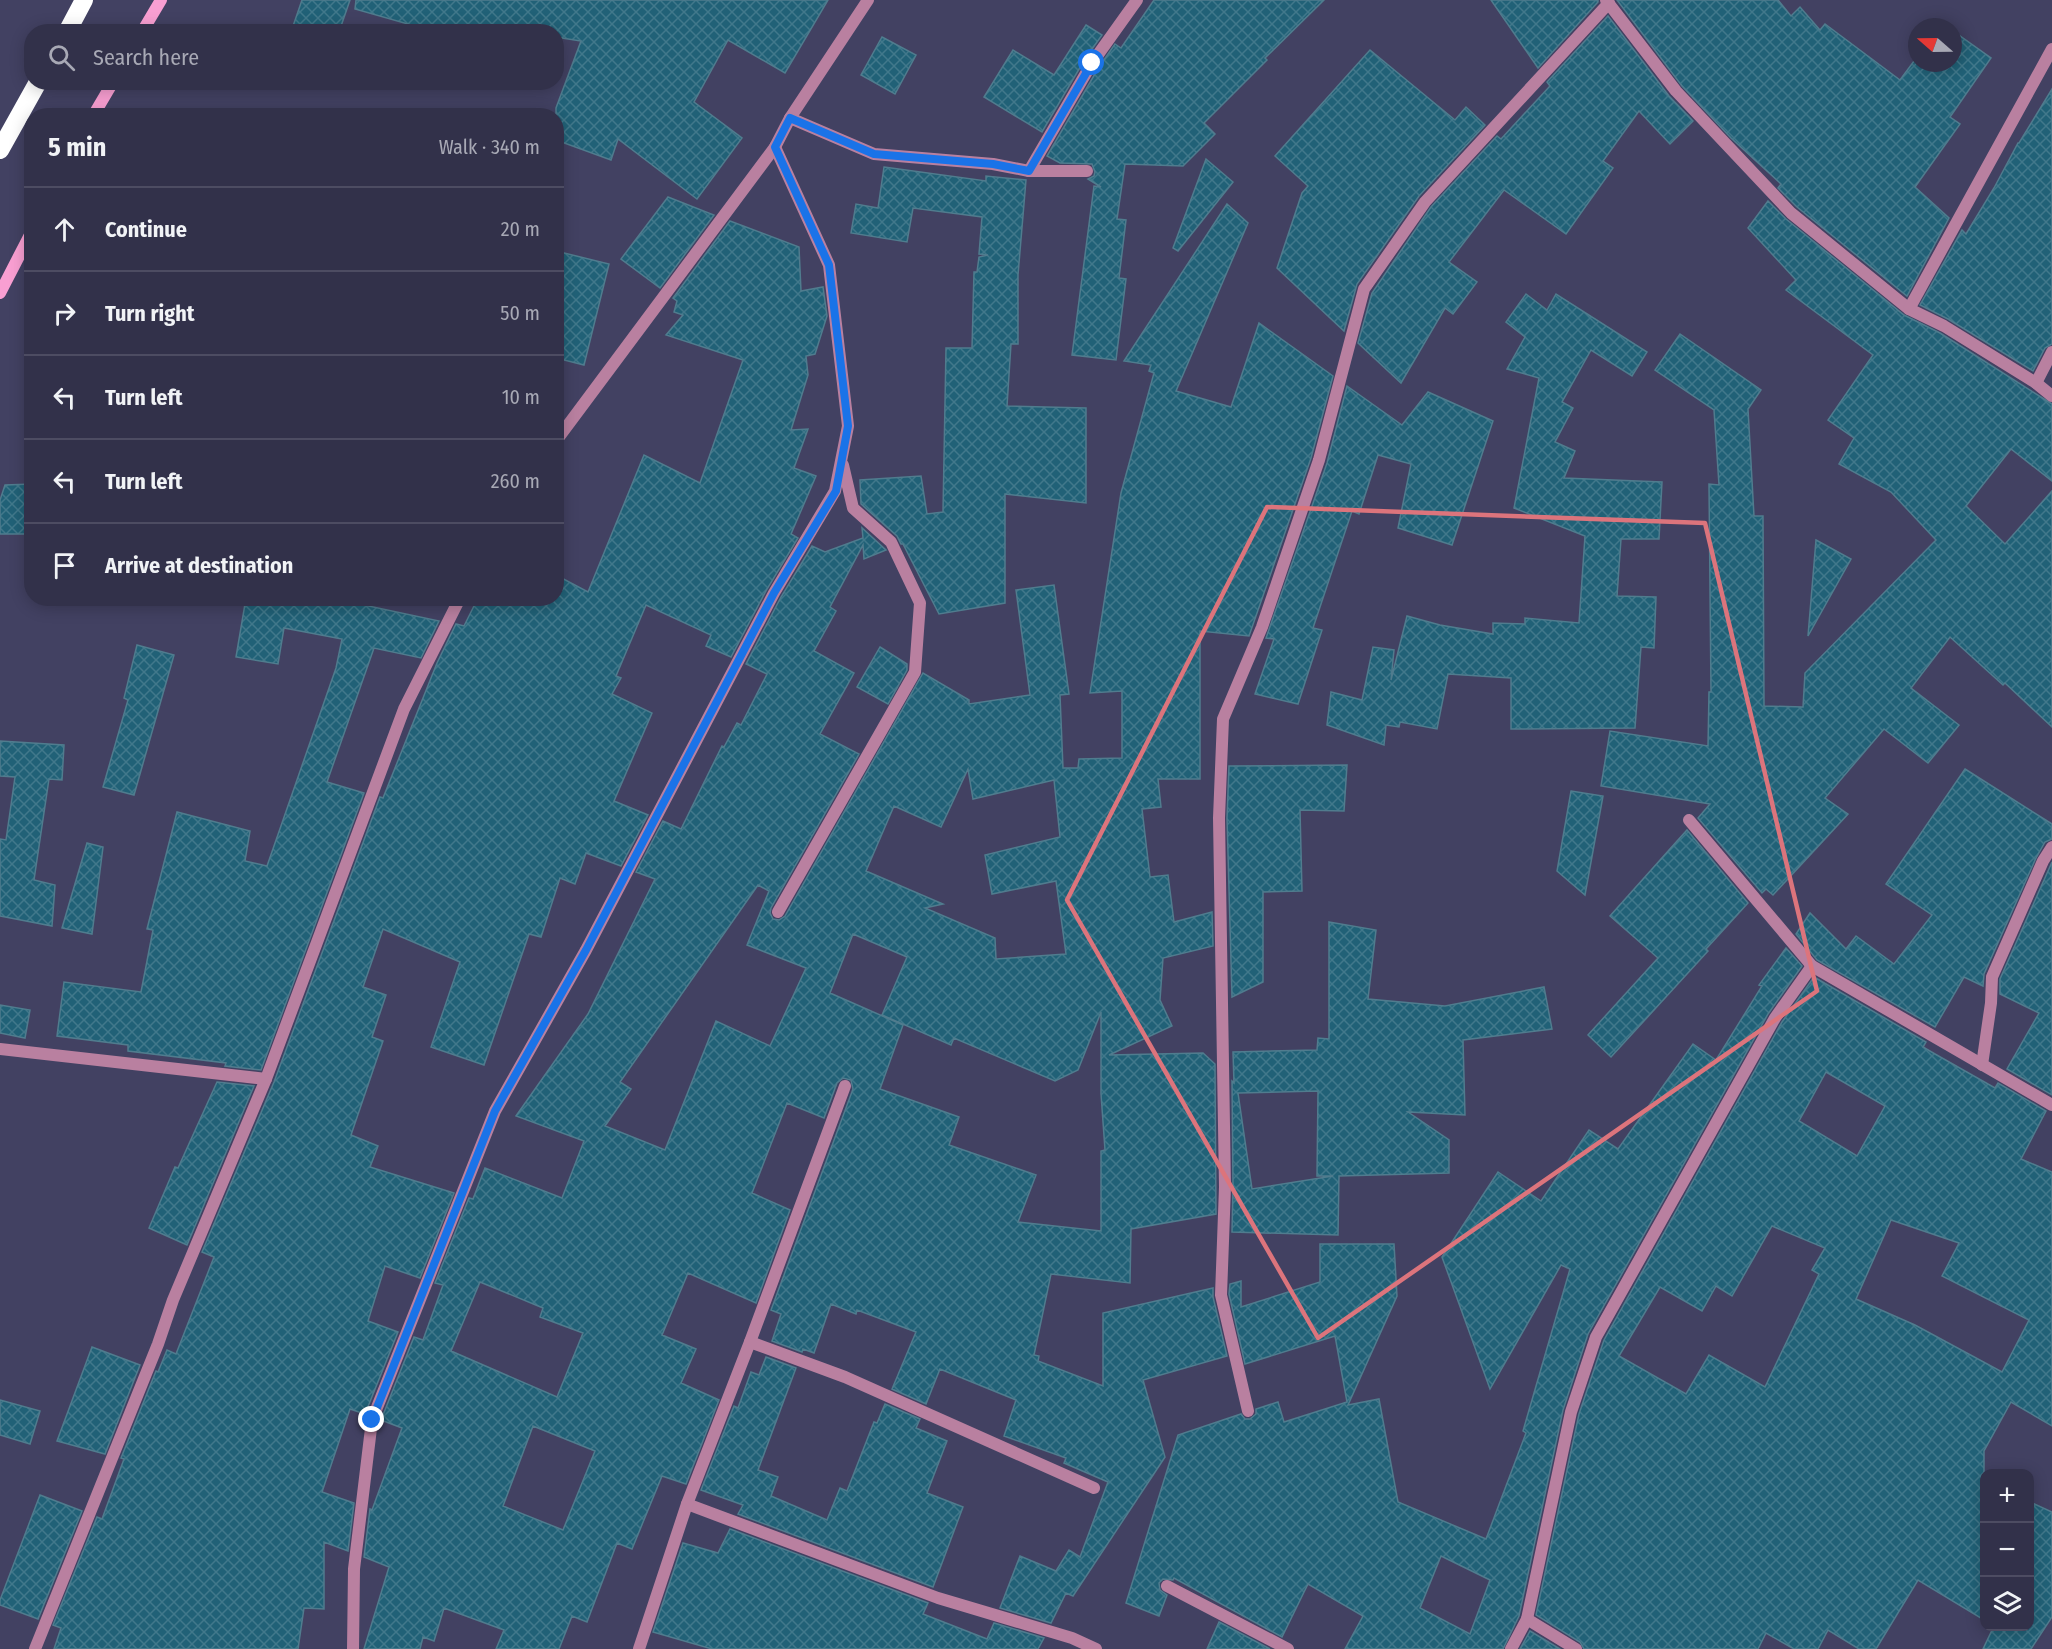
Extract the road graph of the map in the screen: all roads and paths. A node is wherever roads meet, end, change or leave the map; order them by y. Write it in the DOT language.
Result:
graph roads {
  1 [pos="84,0"];
  2 [pos="160,0"];
  3 [pos="868,0"];
  4 [pos="1137,0"];
  5 [pos="1607,2"];
  6 [pos="71,24"];
  7 [pos="146,24"];
  8 [pos="2052,49"];
  9 [pos="34,90"];
  10 [pos="108,90"];
  11 [pos="98,108"];
  12 [pos="790,118"];
  13 [pos="775,147"];
  14 [pos="0,150"];
  15 [pos="1029,171"];
  16 [pos="1087,171"];
  17 [pos="24,246"];
  18 [pos="0,293"];
  19 [pos="1910,309"];
  20 [pos="2052,352"];
  21 [pos="2036,383"];
  22 [pos="2052,396"];
  23 [pos="564,430"];
  24 [pos="841,459"];
  25 [pos="456,606"];
  26 [pos="1689,820"];
  27 [pos="2052,848"];
  28 [pos="778,912"];
  29 [pos="1812,966"];
  30 [pos="0,1049"];
  31 [pos="1982,1065"];
  32 [pos="266,1079"];
  33 [pos="844,1086"];
  34 [pos="2052,1104"];
  35 [pos="750,1342"];
  36 [pos="1248,1411"];
  37 [pos="1094,1488"];
  38 [pos="687,1504"];
  39 [pos="1167,1586"];
  40 [pos="1527,1619"];
  41 [pos="35,1649"];
  42 [pos="353,1649"];
  43 [pos="639,1649"];
  44 [pos="1096,1649"];
  45 [pos="1288,1649"];
  46 [pos="1510,1649"];
  47 [pos="1576,1649"];
  1 -- 6 [label="highway"];
  2 -- 7 [label="street"];
  3 -- 12 [label="street"];
  4 -- 15 [label="street"];
  5 -- 19 [label="street"];
  5 -- 36 [label="street"];
  8 -- 19 [label="street"];
  9 -- 14 [label="highway"];
  10 -- 11 [label="street"];
  12 -- 13 [label="street"];
  12 -- 15 [label="street"];
  13 -- 23 [label="street"];
  13 -- 24 [label="street"];
  15 -- 16 [label="street"];
  17 -- 18 [label="street"];
  19 -- 21 [label="street"];
  20 -- 21 [label="street"];
  21 -- 22 [label="street"];
  24 -- 28 [label="street"];
  24 -- 42 [label="street"];
  25 -- 32 [label="street"];
  26 -- 29 [label="street"];
  27 -- 31 [label="street"];
  29 -- 31 [label="street"];
  29 -- 40 [label="street"];
  30 -- 32 [label="street"];
  31 -- 34 [label="street"];
  32 -- 41 [label="street"];
  33 -- 35 [label="street"];
  35 -- 37 [label="street"];
  35 -- 38 [label="street"];
  38 -- 43 [label="street"];
  38 -- 44 [label="street"];
  39 -- 45 [label="street"];
  40 -- 46 [label="street"];
  40 -- 47 [label="street"];
}
